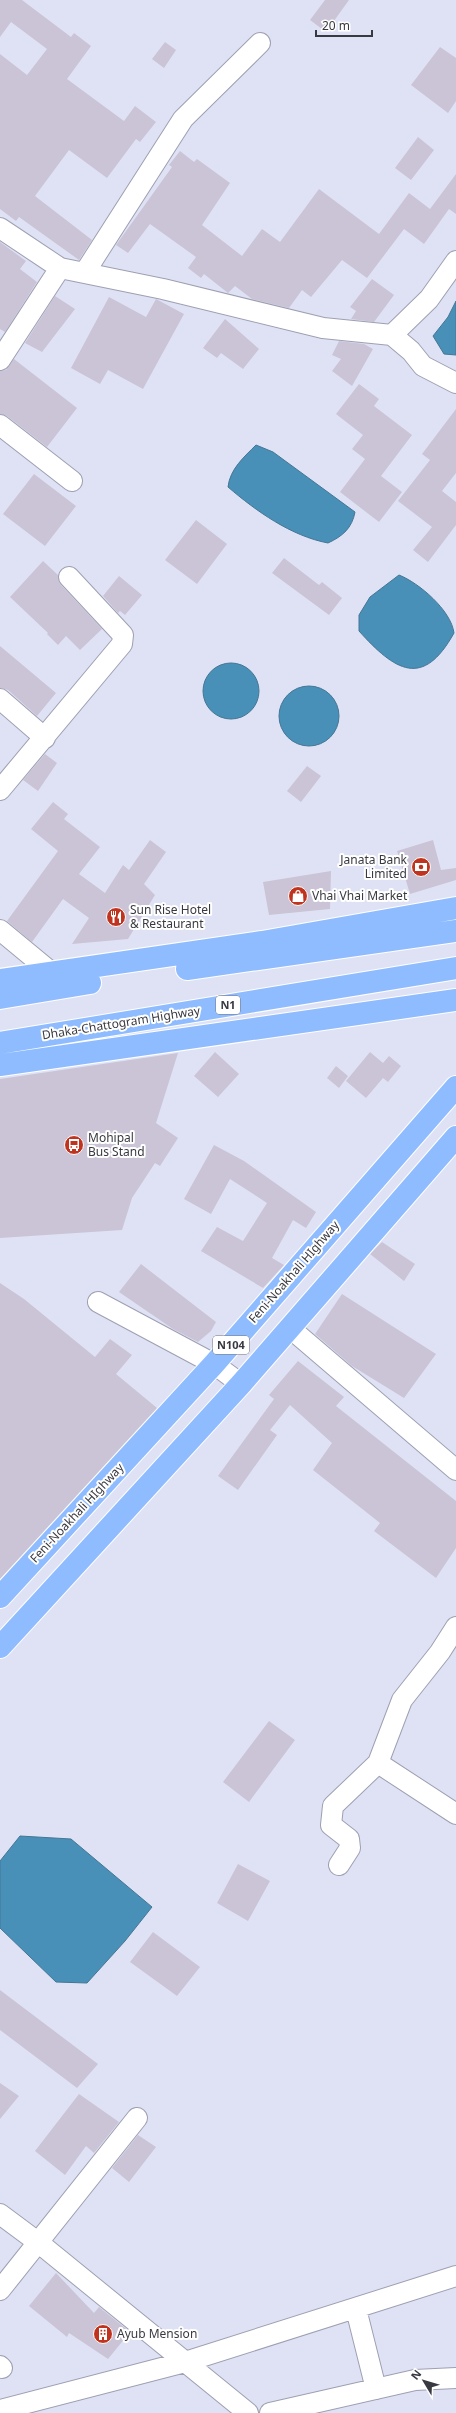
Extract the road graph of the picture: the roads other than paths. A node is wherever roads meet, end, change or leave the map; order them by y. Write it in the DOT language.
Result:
graph roads {
  1 [pos="260,43"];
  2 [pos="0,228"];
  3 [pos="456,261"];
  4 [pos="60,268"];
  5 [pos="85,272"];
  6 [pos="392,335"];
  7 [pos="0,360"];
  8 [pos="456,383"];
  9 [pos="3,434"];
  10 [pos="72,481"];
  11 [pos="68,577"];
  12 [pos="0,699"];
  13 [pos="44,738"];
  14 [pos="0,790"];
  15 [pos="456,908"];
  16 [pos="0,930"];
  17 [pos="456,931"];
  18 [pos="456,968"];
  19 [pos="52,973"];
  20 [pos="0,980"];
  21 [pos="0,998"];
  22 [pos="456,1000"];
  23 [pos="0,1043"];
  24 [pos="0,1065"];
  25 [pos="456,1087"];
  26 [pos="456,1137"];
  27 [pos="98,1302"];
  28 [pos="290,1328"];
  29 [pos="214,1364"];
  30 [pos="241,1384"];
  31 [pos="456,1470"];
  32 [pos="0,1597"];
  33 [pos="456,1627"];
  34 [pos="0,1647"];
  35 [pos="378,1762"];
  36 [pos="456,1814"];
  37 [pos="339,1865"];
  38 [pos="137,2118"];
  39 [pos="0,2214"];
  40 [pos="39,2243"];
  41 [pos="456,2276"];
  42 [pos="0,2290"];
  43 [pos="356,2309"];
  44 [pos="185,2362"];
  45 [pos="456,2378"];
  46 [pos="376,2388"];
  47 [pos="0,2410"];
  48 [pos="248,2413"];
  49 [pos="270,2413"];
  1 -- 5 [label="street"];
  2 -- 4 [label="street"];
  3 -- 6 [label="street"];
  4 -- 5 [label="street"];
  4 -- 7 [label="street"];
  5 -- 6 [label="street"];
  6 -- 8 [label="street"];
  9 -- 10 [label="street"];
  11 -- 13 [label="street"];
  12 -- 13 [label="street"];
  13 -- 14 [label="street"];
  15 -- 19 [label="highway"];
  16 -- 19 [label="street"];
  17 -- 21 [label="highway"];
  18 -- 23 [label="highway, Dhaka-Chattogram Highway / N1"];
  19 -- 20 [label="highway"];
  22 -- 24 [label="highway"];
  25 -- 29 [label="highway, Feni-Noakhali HIghway / N104"];
  26 -- 28 [label="highway, N104"];
  27 -- 29 [label="street"];
  28 -- 30 [label="highway, N104"];
  28 -- 31 [label="street"];
  29 -- 30 [label="street"];
  29 -- 32 [label="highway, Feni-Noakhali HIghway / N104"];
  30 -- 34 [label="highway, N104"];
  33 -- 35 [label="street"];
  35 -- 36 [label="street"];
  35 -- 37 [label="street"];
  38 -- 40 [label="street"];
  39 -- 40 [label="street"];
  40 -- 42 [label="street"];
  40 -- 44 [label="street"];
  41 -- 43 [label="street"];
  43 -- 44 [label="street"];
  43 -- 46 [label="street"];
  44 -- 47 [label="street"];
  44 -- 48 [label="street"];
  45 -- 46 [label="street"];
  46 -- 49 [label="street"];
}
